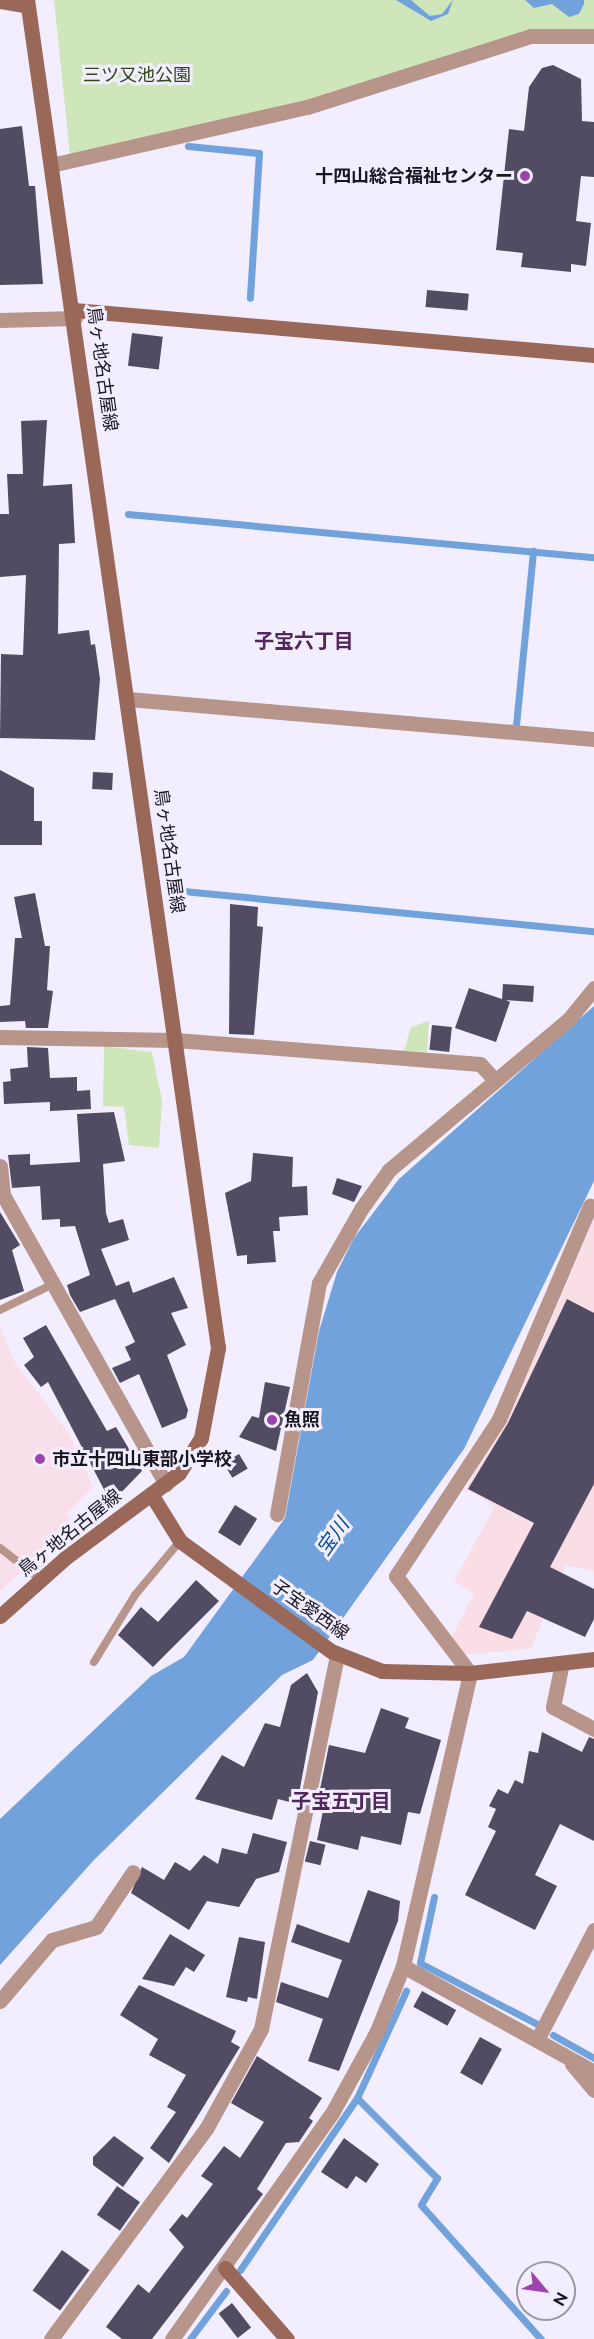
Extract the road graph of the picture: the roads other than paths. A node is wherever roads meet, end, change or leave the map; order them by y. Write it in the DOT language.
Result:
graph roads {
  1 [pos="0,1"];
  2 [pos="27,3"];
  3 [pos="594,36"];
  4 [pos="51,165"];
  5 [pos="74,314"];
  6 [pos="0,320"];
  7 [pos="594,355"];
  8 [pos="128,699"];
  9 [pos="594,739"];
  10 [pos="594,988"];
  11 [pos="0,1037"];
  12 [pos="176,1040"];
  13 [pos="493,1078"];
  14 [pos="0,1167"];
  15 [pos="592,1202"];
  16 [pos="53,1284"];
  17 [pos="0,1310"];
  18 [pos="166,1484"];
  19 [pos="151,1494"];
  20 [pos="277,1514"];
  21 [pos="180,1541"];
  22 [pos="0,1548"];
  23 [pos="40,1580"];
  24 [pos="0,1616"];
  25 [pos="334,1653"];
  26 [pos="594,1659"];
  27 [pos="94,1662"];
  28 [pos="562,1664"];
  29 [pos="470,1673"];
  30 [pos="594,1729"];
  31 [pos="133,1872"];
  32 [pos="594,1930"];
  33 [pos="403,1966"];
  34 [pos="0,2001"];
  35 [pos="537,2040"];
  36 [pos="565,2055"];
  37 [pos="594,2072"];
  38 [pos="594,2090"];
  39 [pos="225,2268"];
  40 [pos="51,2339"];
  41 [pos="172,2339"];
  42 [pos="287,2339"];
  1 -- 2 [label="main road"];
  2 -- 4 [label="main road, 鳥ヶ地名古屋線"];
  3 -- 4 [label="street"];
  4 -- 5 [label="main road, 鳥ヶ地名古屋線"];
  5 -- 6 [label="street"];
  5 -- 7 [label="main road"];
  5 -- 8 [label="main road, 鳥ヶ地名古屋線"];
  8 -- 9 [label="street"];
  8 -- 12 [label="main road, 鳥ヶ地名古屋線"];
  10 -- 13 [label="street"];
  11 -- 12 [label="street"];
  12 -- 13 [label="street"];
  12 -- 18 [label="main road, 鳥ヶ地名古屋線"];
  13 -- 20 [label="street"];
  14 -- 16 [label="street"];
  15 -- 29 [label="street"];
  16 -- 17 [label="lane"];
  16 -- 18 [label="street"];
  18 -- 19 [label="main road, 鳥ヶ地名古屋線"];
  19 -- 21 [label="main road, 子宝愛西線"];
  19 -- 23 [label="main road, 鳥ヶ地名古屋線"];
  21 -- 25 [label="main road, 子宝愛西線"];
  21 -- 27 [label="lane"];
  22 -- 23 [label="lane"];
  23 -- 24 [label="main road, 鳥ヶ地名古屋線"];
  25 -- 29 [label="main road, 子宝愛西線"];
  25 -- 40 [label="street"];
  26 -- 28 [label="main road, 子宝愛西線"];
  28 -- 29 [label="main road, 子宝愛西線"];
  28 -- 30 [label="street"];
  29 -- 33 [label="street"];
  31 -- 34 [label="street"];
  32 -- 35 [label="street"];
  33 -- 35 [label="street"];
  33 -- 39 [label="street"];
  35 -- 36 [label="street"];
  36 -- 37 [label="street"];
  36 -- 38 [label="street"];
  39 -- 41 [label="street"];
  39 -- 42 [label="main road"];
}
